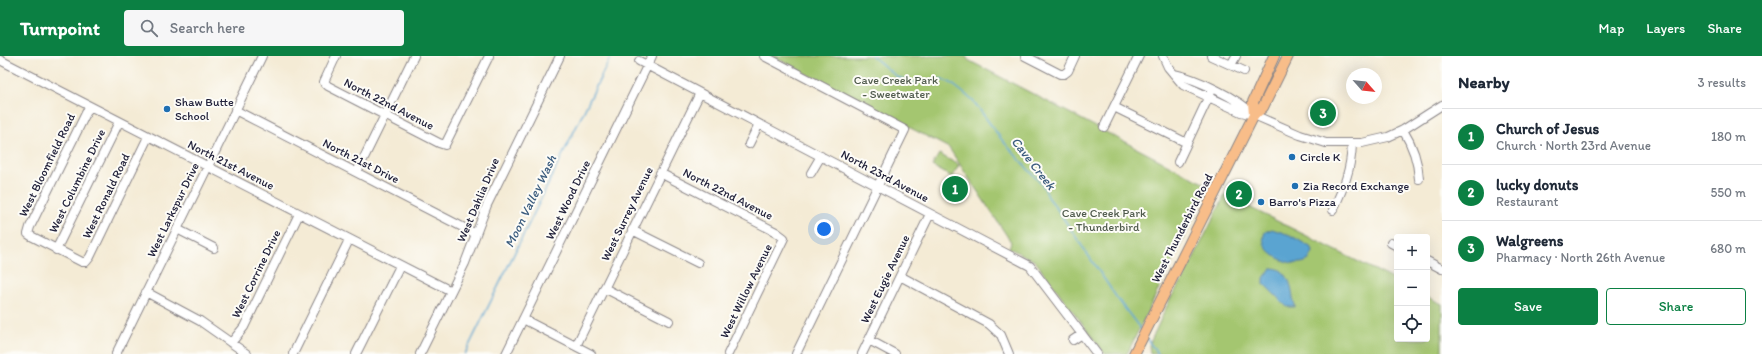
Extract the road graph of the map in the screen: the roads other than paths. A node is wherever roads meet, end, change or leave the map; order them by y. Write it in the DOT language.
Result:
graph roads {
  1 [pos="262,56"];
  2 [pos="336,56"];
  3 [pos="414,56"];
  4 [pos="489,56"];
  5 [pos="560,56"];
  6 [pos="652,56"];
  7 [pos="764,56"];
  8 [pos="1025,56"];
  9 [pos="1075,56"];
  10 [pos="1139,56"];
  11 [pos="1163,56"];
  12 [pos="1211,56"];
  13 [pos="1236,56"];
  14 [pos="1274,56"];
  15 [pos="1286,58"];
  16 [pos="0,60"];
  17 [pos="639,61"];
  18 [pos="647,65"];
  19 [pos="1231,65"];
  20 [pos="1244,71"];
  21 [pos="1174,74"];
  22 [pos="1213,89"];
  23 [pos="700,93"];
  24 [pos="1209,97"];
  25 [pos="1442,105"];
  26 [pos="89,107"];
  27 [pos="1114,107"];
  28 [pos="235,110"];
  29 [pos="385,115"];
  30 [pos="1254,115"];
  31 [pos="119,122"];
  32 [pos="759,124"];
  33 [pos="1104,127"];
  34 [pos="1403,130"];
  35 [pos="148,137"];
  36 [pos="1187,143"];
  37 [pos="749,144"];
  38 [pos="1352,144"];
  39 [pos="821,156"];
  40 [pos="1178,162"];
  41 [pos="207,167"];
  42 [pos="357,172"];
  43 [pos="660,173"];
  44 [pos="811,173"];
  45 [pos="1418,179"];
  46 [pos="878,186"];
  47 [pos="1332,210"];
  48 [pos="299,214"];
  49 [pos="930,214"];
  50 [pos="177,229"];
  51 [pos="632,230"];
  52 [pos="476,234"];
  53 [pos="784,238"];
  54 [pos="349,240"];
  55 [pos="214,248"];
  56 [pos="56,250"];
  57 [pos="698,263"];
  58 [pos="1430,263"];
  59 [pos="400,266"];
  60 [pos="1442,269"];
  61 [pos="900,276"];
  62 [pos="604,288"];
  63 [pos="451,291"];
  64 [pos="146,292"];
  65 [pos="523,319"];
  66 [pos="669,321"];
  67 [pos="1082,334"];
  68 [pos="869,340"];
  69 [pos="1073,340"];
  70 [pos="232,343"];
  71 [pos="576,346"];
  72 [pos="1135,352"];
  73 [pos="116,354"];
  74 [pos="247,354"];
  75 [pos="292,354"];
  76 [pos="356,354"];
  77 [pos="420,354"];
  78 [pos="506,354"];
  79 [pos="591,354"];
  80 [pos="728,354"];
  81 [pos="796,354"];
  82 [pos="862,354"];
  83 [pos="895,354"];
  84 [pos="1009,354"];
  85 [pos="1097,354"];
  1 -- 28 [label="street, West Larkspur Drive"];
  2 -- 29 [label="street, North 22nd Avenue"];
  3 -- 29 [label="street"];
  4 -- 29 [label="street, North 22nd Avenue"];
  5 -- 52 [label="street, West Dahlia Drive"];
  6 -- 18 [label="street, West Wood Drive"];
  7 -- 46 [label="street"];
  8 -- 9 [label="street"];
  10 -- 27 [label="street"];
  11 -- 21 [label="street"];
  12 -- 19 [label="street"];
  13 -- 19 [label="street"];
  14 -- 30 [label="main road, West Thunderbird Road"];
  15 -- 30 [label="main road, West Thunderbird Road"];
  16 -- 26 [label="street, North 21st Avenue"];
  17 -- 18 [label="street, North 23rd Avenue"];
  18 -- 23 [label="street, North 23rd Avenue"];
  18 -- 65 [label="street, West Wood Drive"];
  19 -- 20 [label="street"];
  21 -- 22 [label="street"];
  21 -- 24 [label="street"];
  22 -- 24 [label="street"];
  22 -- 30 [label="street"];
  23 -- 32 [label="street, North 23rd Avenue"];
  23 -- 43 [label="street, West Surrey Avenue"];
  24 -- 30 [label="street"];
  24 -- 36 [label="street"];
  25 -- 34 [label="street"];
  26 -- 31 [label="street, North 21st Avenue"];
  26 -- 56 [label="street, West Bloomfield Road"];
  27 -- 33 [label="street"];
  27 -- 36 [label="street"];
  28 -- 41 [label="street, West Larkspur Drive"];
  28 -- 42 [label="street, North 21st Drive"];
  29 -- 42 [label="street"];
  30 -- 38 [label="street"];
  30 -- 72 [label="main road, West Thunderbird Road"];
  31 -- 35 [label="street, North 21st Avenue"];
  31 -- 56 [label="street, West Columbine Drive"];
  32 -- 37 [label="street"];
  32 -- 39 [label="street, North 23rd Avenue"];
  34 -- 38 [label="street"];
  34 -- 45 [label="street"];
  35 -- 41 [label="street, North 21st Avenue"];
  35 -- 56 [label="street, West Ronald Road"];
  36 -- 40 [label="street"];
  38 -- 47 [label="street"];
  39 -- 44 [label="street"];
  39 -- 46 [label="street, North 23rd Avenue"];
  41 -- 48 [label="street, North 21st Avenue"];
  41 -- 50 [label="street, West Larkspur Drive"];
  42 -- 52 [label="street, North 21st Drive"];
  43 -- 51 [label="street, West Surrey Avenue"];
  43 -- 53 [label="street, North 22nd Avenue"];
  46 -- 49 [label="street, North 23rd Avenue"];
  46 -- 81 [label="street"];
  48 -- 54 [label="street, North 21st Avenue"];
  48 -- 70 [label="street, West Corrine Drive"];
  49 -- 61 [label="street, West Eugie Avenue"];
  49 -- 67 [label="street, North 23rd Avenue"];
  50 -- 55 [label="street"];
  50 -- 64 [label="street, West Larkspur Drive"];
  51 -- 57 [label="street"];
  51 -- 62 [label="street, West Surrey Avenue"];
  52 -- 63 [label="street, West Dahlia Drive"];
  53 -- 80 [label="street, West Willow Avenue"];
  54 -- 59 [label="street, North 21st Avenue"];
  54 -- 75 [label="street"];
  58 -- 60 [label="street"];
  59 -- 63 [label="street, North 21st Avenue"];
  59 -- 76 [label="street"];
  61 -- 68 [label="street, West Eugie Avenue"];
  61 -- 84 [label="street"];
  62 -- 66 [label="street"];
  62 -- 71 [label="street, West Surrey Avenue"];
  63 -- 77 [label="street, West Dahlia Drive"];
  64 -- 70 [label="street"];
  64 -- 73 [label="street, West Larkspur Drive"];
  65 -- 71 [label="street"];
  65 -- 78 [label="street, West Wood Drive"];
  67 -- 69 [label="street"];
  67 -- 85 [label="street, North 23rd Avenue"];
  68 -- 82 [label="street, West Eugie Avenue"];
  68 -- 83 [label="street"];
  70 -- 74 [label="street"];
  71 -- 79 [label="street"];
}
